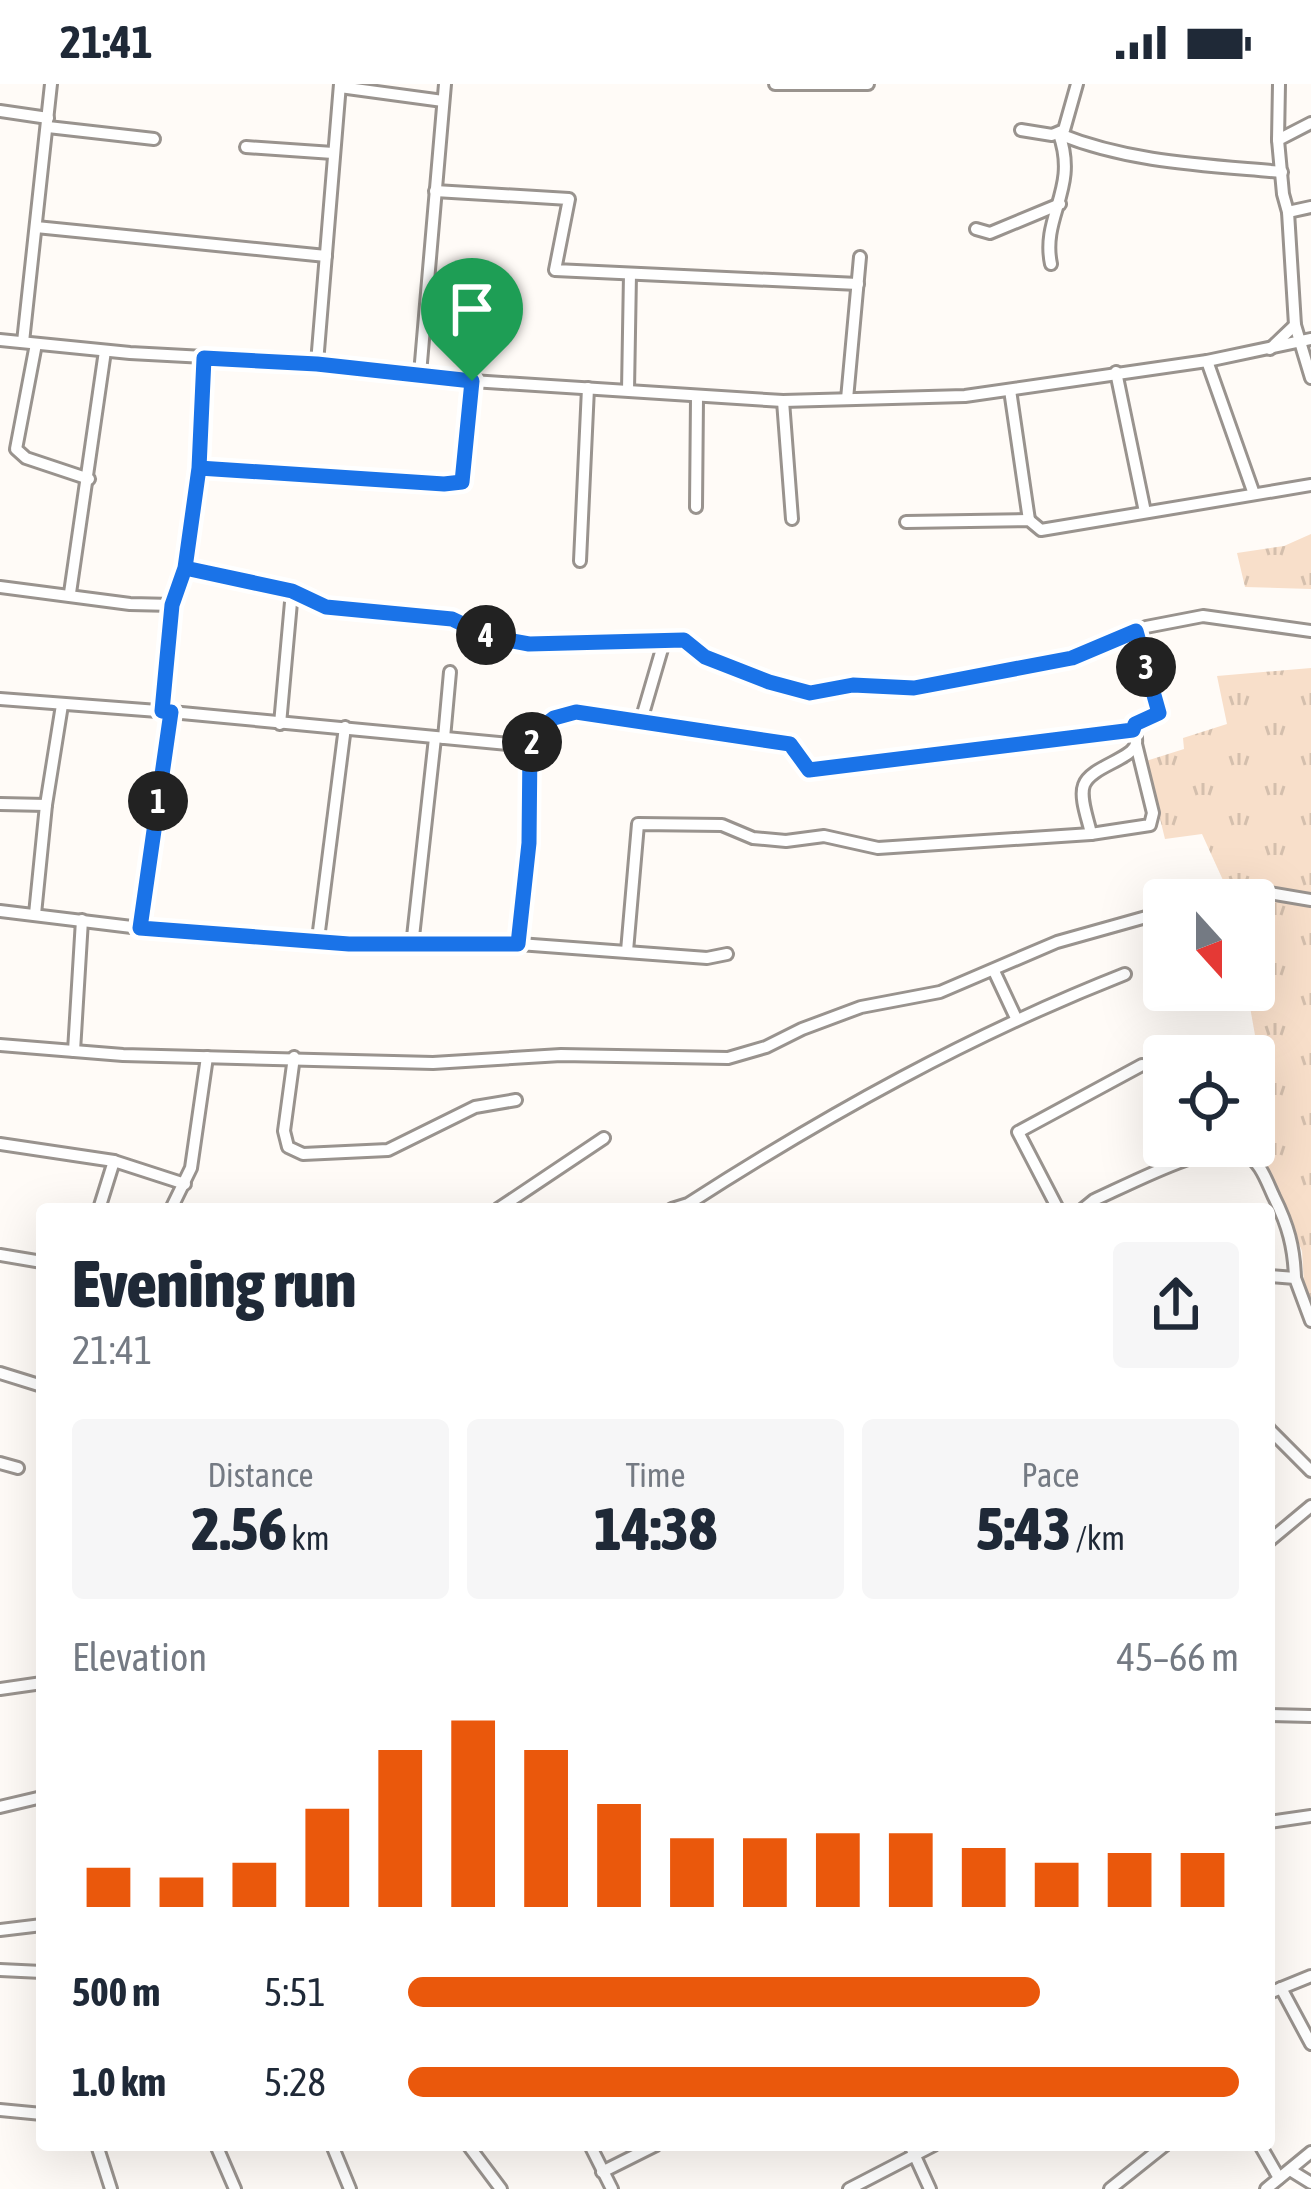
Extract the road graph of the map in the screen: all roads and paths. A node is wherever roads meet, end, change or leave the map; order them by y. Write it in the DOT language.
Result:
graph roads {
  1 [pos="51,84"];
  2 [pos="446,84"];
  3 [pos="776,84"];
  4 [pos="868,84"];
  5 [pos="1077,84"];
  6 [pos="1279,84"];
  7 [pos="340,86"];
  8 [pos="443,101"];
  9 [pos="0,111"];
  10 [pos="48,123"];
  11 [pos="1311,123"];
  12 [pos="1021,130"];
  13 [pos="1059,134"];
  14 [pos="154,139"];
  15 [pos="1278,140"];
  16 [pos="246,147"];
  17 [pos="333,153"];
  18 [pos="1282,172"];
  19 [pos="435,190"];
  20 [pos="1060,205"];
  21 [pos="1311,207"];
  22 [pos="1288,212"];
  23 [pos="36,227"];
  24 [pos="976,229"];
  25 [pos="326,256"];
  26 [pos="860,257"];
  27 [pos="1051,264"];
  28 [pos="629,274"];
  29 [pos="858,284"];
  30 [pos="1294,325"];
  31 [pos="0,340"];
  32 [pos="1306,340"];
  33 [pos="29,343"];
  34 [pos="1270,350"];
  35 [pos="106,351"];
  36 [pos="204,358"];
  37 [pos="1207,361"];
  38 [pos="317,364"];
  39 [pos="1116,372"];
  40 [pos="420,374"];
  41 [pos="1311,378"];
  42 [pos="472,381"];
  43 [pos="588,388"];
  44 [pos="628,390"];
  45 [pos="1010,390"];
  46 [pos="697,398"];
  47 [pos="847,399"];
  48 [pos="783,401"];
  49 [pos="199,468"];
  50 [pos="89,479"];
  51 [pos="1311,485"];
  52 [pos="1253,494"];
  53 [pos="696,507"];
  54 [pos="1145,512"];
  55 [pos="791,519"];
  56 [pos="1029,520"];
  57 [pos="906,522"];
  58 [pos="580,561"];
  59 [pos="185,568"];
  60 [pos="0,587"];
  61 [pos="292,591"];
  62 [pos="70,593"];
  63 [pos="172,605"];
  64 [pos="1136,631"];
  65 [pos="1311,631"];
  66 [pos="664,642"];
  67 [pos="450,672"];
  68 [pos="0,699"];
  69 [pos="62,705"];
  70 [pos="166,712"];
  71 [pos="280,724"];
  72 [pos="640,724"];
  73 [pos="344,727"];
  74 [pos="1135,737"];
  75 [pos="440,738"];
  76 [pos="530,746"];
  77 [pos="0,804"];
  78 [pos="46,805"];
  79 [pos="1091,834"];
  80 [pos="1275,894"];
  81 [pos="1311,900"];
  82 [pos="0,910"];
  83 [pos="35,914"];
  84 [pos="1143,918"];
  85 [pos="82,920"];
  86 [pos="140,928"];
  87 [pos="318,939"];
  88 [pos="518,944"];
  89 [pos="412,946"];
  90 [pos="628,951"];
  91 [pos="728,954"];
  92 [pos="994,971"];
  93 [pos="1125,974"];
  94 [pos="1016,1018"];
  95 [pos="0,1046"];
  96 [pos="74,1051"];
  97 [pos="207,1057"];
  98 [pos="294,1057"];
  99 [pos="1142,1064"];
  100 [pos="516,1100"];
  101 [pos="604,1138"];
  102 [pos="0,1144"];
  103 [pos="114,1161"];
  104 [pos="185,1184"];
  105 [pos="100,1203"];
  106 [pos="174,1203"];
  107 [pos="507,1203"];
  108 [pos="695,1203"];
  109 [pos="1055,1203"];
  110 [pos="1090,1203"];
  111 [pos="0,1255"];
  112 [pos="36,1261"];
  113 [pos="1275,1276"];
  114 [pos="1295,1278"];
  115 [pos="1311,1321"];
  116 [pos="0,1372"];
  117 [pos="36,1383"];
  118 [pos="1275,1435"];
  119 [pos="0,1463"];
  120 [pos="18,1468"];
  121 [pos="1311,1471"];
  122 [pos="1311,1506"];
  123 [pos="1275,1536"];
  124 [pos="36,1684"];
  125 [pos="0,1689"];
  126 [pos="1275,1715"];
  127 [pos="1311,1716"];
  128 [pos="36,1798"];
  129 [pos="0,1807"];
  130 [pos="1311,1816"];
  131 [pos="1275,1821"];
  132 [pos="36,1926"];
  133 [pos="0,1930"];
  134 [pos="0,1970"];
  135 [pos="36,1972"];
  136 [pos="1311,1976"];
  137 [pos="1275,1991"];
  138 [pos="1311,2044"];
  139 [pos="0,2110"];
  140 [pos="36,2113"];
  141 [pos="99,2151"];
  142 [pos="219,2151"];
  143 [pos="334,2151"];
  144 [pos="472,2151"];
  145 [pos="593,2151"];
  146 [pos="644,2151"];
  147 [pos="910,2151"];
  148 [pos="912,2151"];
  149 [pos="1158,2151"];
  150 [pos="1265,2151"];
  151 [pos="1311,2152"];
  152 [pos="602,2172"];
  153 [pos="1284,2174"];
  154 [pos="1311,2182"];
  155 [pos="111,2189"];
  156 [pos="236,2189"];
  157 [pos="350,2189"];
  158 [pos="501,2189"];
  159 [pos="612,2189"];
  160 [pos="848,2189"];
  161 [pos="930,2189"];
  162 [pos="1110,2189"];
  163 [pos="1266,2189"];
  1 -- 10 [label="street"];
  2 -- 8 [label="street"];
  3 -- 4 [label="street"];
  5 -- 13 [label="street"];
  6 -- 15 [label="street"];
  7 -- 8 [label="street"];
  7 -- 17 [label="street"];
  8 -- 19 [label="street"];
  9 -- 10 [label="street"];
  10 -- 14 [label="street"];
  10 -- 23 [label="street"];
  11 -- 15 [label="street"];
  12 -- 13 [label="street"];
  13 -- 18 [label="street"];
  13 -- 20 [label="street"];
  15 -- 18 [label="street"];
  16 -- 17 [label="street"];
  17 -- 25 [label="street"];
  18 -- 22 [label="street"];
  19 -- 28 [label="street"];
  19 -- 40 [label="street"];
  20 -- 24 [label="street"];
  20 -- 27 [label="street"];
  21 -- 22 [label="street"];
  22 -- 30 [label="street"];
  23 -- 25 [label="street"];
  23 -- 33 [label="street"];
  25 -- 38 [label="street"];
  26 -- 29 [label="street"];
  28 -- 29 [label="street"];
  28 -- 44 [label="street"];
  29 -- 47 [label="street"];
  30 -- 32 [label="street"];
  30 -- 34 [label="street"];
  31 -- 33 [label="street"];
  32 -- 34 [label="street"];
  32 -- 41 [label="street"];
  33 -- 35 [label="street"];
  33 -- 50 [label="street"];
  34 -- 37 [label="street"];
  35 -- 36 [label="street"];
  35 -- 50 [label="street"];
  36 -- 38 [label="street"];
  36 -- 49 [label="street"];
  37 -- 39 [label="street"];
  37 -- 52 [label="street"];
  38 -- 40 [label="street"];
  39 -- 45 [label="street"];
  39 -- 54 [label="street"];
  40 -- 42 [label="street"];
  42 -- 43 [label="street"];
  42 -- 49 [label="street"];
  43 -- 44 [label="street"];
  43 -- 58 [label="street"];
  44 -- 46 [label="street"];
  45 -- 47 [label="street"];
  45 -- 56 [label="street"];
  46 -- 48 [label="street"];
  46 -- 53 [label="street"];
  47 -- 48 [label="street"];
  48 -- 55 [label="street"];
  49 -- 59 [label="street"];
  50 -- 62 [label="street"];
  51 -- 52 [label="street"];
  52 -- 54 [label="street"];
  54 -- 56 [label="street"];
  56 -- 57 [label="street"];
  59 -- 61 [label="street"];
  59 -- 63 [label="street"];
  60 -- 62 [label="street"];
  61 -- 66 [label="street"];
  61 -- 71 [label="street"];
  62 -- 63 [label="street"];
  63 -- 70 [label="street"];
  64 -- 65 [label="street"];
  64 -- 66 [label="street"];
  64 -- 74 [label="street"];
  66 -- 72 [label="street"];
  67 -- 75 [label="street"];
  68 -- 69 [label="street"];
  69 -- 70 [label="street"];
  69 -- 78 [label="street"];
  70 -- 71 [label="street"];
  70 -- 86 [label="street"];
  71 -- 73 [label="street"];
  72 -- 74 [label="street"];
  72 -- 76 [label="street"];
  73 -- 75 [label="street"];
  73 -- 87 [label="street"];
  74 -- 79 [label="street"];
  74 -- 79 [label="street"];
  75 -- 76 [label="street"];
  75 -- 89 [label="street"];
  76 -- 88 [label="street"];
  77 -- 78 [label="street"];
  78 -- 83 [label="street"];
  79 -- 90 [label="street"];
  80 -- 81 [label="street"];
  82 -- 83 [label="street"];
  83 -- 85 [label="street"];
  84 -- 92 [label="street"];
  85 -- 86 [label="street"];
  85 -- 96 [label="street"];
  86 -- 87 [label="street"];
  87 -- 89 [label="street"];
  88 -- 89 [label="street"];
  88 -- 90 [label="street"];
  90 -- 91 [label="street"];
  92 -- 94 [label="street"];
  92 -- 98 [label="street"];
  93 -- 94 [label="street"];
  94 -- 108 [label="street"];
  95 -- 96 [label="street"];
  96 -- 97 [label="street"];
  97 -- 98 [label="street"];
  97 -- 104 [label="street"];
  98 -- 100 [label="street"];
  99 -- 109 [label="street"];
  101 -- 107 [label="street"];
  102 -- 103 [label="street"];
  103 -- 104 [label="street"];
  103 -- 105 [label="street"];
  104 -- 106 [label="street"];
  110 -- 114 [label="street"];
  111 -- 112 [label="street"];
  113 -- 114 [label="street"];
  114 -- 115 [label="street"];
  116 -- 117 [label="street"];
  118 -- 121 [label="street"];
  119 -- 120 [label="street"];
  122 -- 123 [label="street"];
  124 -- 125 [label="street"];
  126 -- 127 [label="street"];
  128 -- 129 [label="street"];
  130 -- 131 [label="street"];
  132 -- 133 [label="street"];
  134 -- 135 [label="street"];
  136 -- 137 [label="street"];
  137 -- 138 [label="street"];
  139 -- 140 [label="street"];
  141 -- 155 [label="street"];
  142 -- 156 [label="street"];
  143 -- 157 [label="street"];
  144 -- 158 [label="street"];
  145 -- 152 [label="street"];
  146 -- 152 [label="street"];
  147 -- 160 [label="street"];
  148 -- 161 [label="street"];
  149 -- 162 [label="street"];
  150 -- 153 [label="street"];
  151 -- 153 [label="street"];
  152 -- 159 [label="street"];
  153 -- 154 [label="street"];
  153 -- 163 [label="street"];
}
